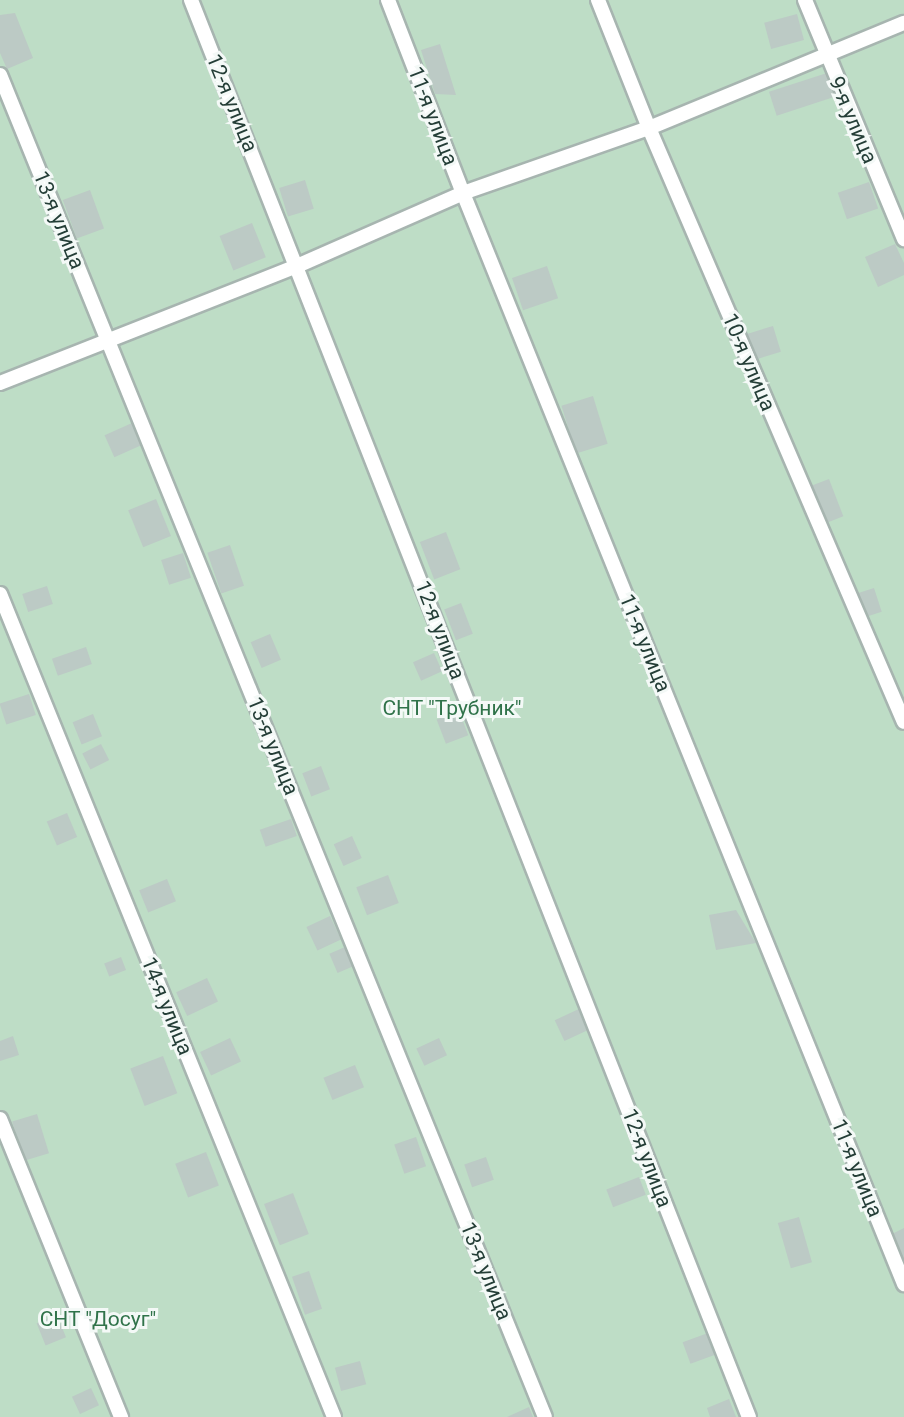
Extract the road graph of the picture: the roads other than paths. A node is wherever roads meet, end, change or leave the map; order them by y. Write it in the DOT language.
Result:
graph roads {
  1 [pos="191,0"];
  2 [pos="388,0"];
  3 [pos="598,0"];
  4 [pos="805,0"];
  5 [pos="904,23"];
  6 [pos="826,57"];
  7 [pos="0,75"];
  8 [pos="649,128"];
  9 [pos="463,193"];
  10 [pos="904,239"];
  11 [pos="297,266"];
  12 [pos="108,341"];
  13 [pos="0,383"];
  14 [pos="0,594"];
  15 [pos="904,722"];
  16 [pos="0,1119"];
  17 [pos="904,1284"];
  18 [pos="121,1417"];
  19 [pos="334,1417"];
  20 [pos="545,1417"];
  21 [pos="749,1417"];
  1 -- 11 [label="lane, 12-я улица"];
  2 -- 9 [label="lane, 11-я улица"];
  3 -- 8 [label="lane, 10-я улица"];
  4 -- 6 [label="lane, 9-я улица"];
  5 -- 6 [label="lane"];
  6 -- 8 [label="lane"];
  6 -- 10 [label="lane, 9-я улица"];
  7 -- 12 [label="lane, 13-я улица"];
  8 -- 9 [label="lane"];
  8 -- 15 [label="lane, 10-я улица"];
  9 -- 11 [label="lane"];
  9 -- 17 [label="lane, 11-я улица"];
  11 -- 12 [label="lane"];
  11 -- 21 [label="lane, 12-я улица"];
  12 -- 13 [label="lane"];
  12 -- 20 [label="lane, 13-я улица"];
  14 -- 19 [label="lane, 14-я улица"];
  16 -- 18 [label="lane"];
}
